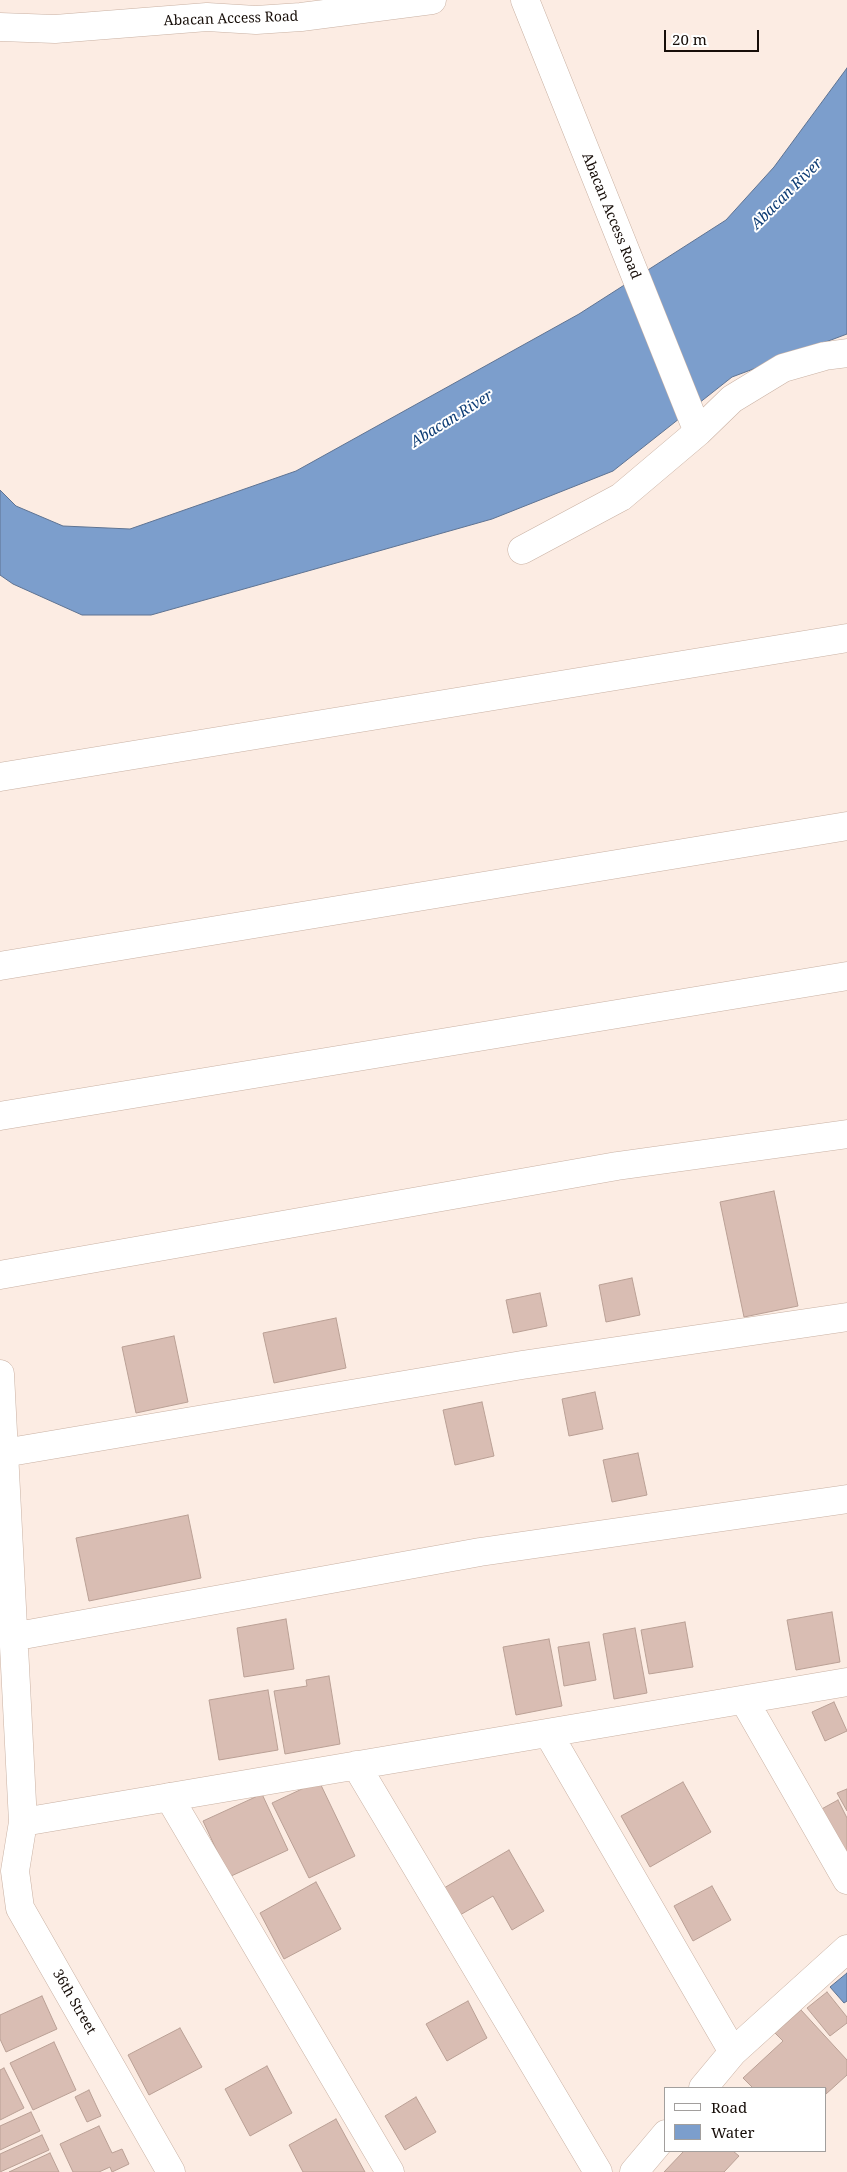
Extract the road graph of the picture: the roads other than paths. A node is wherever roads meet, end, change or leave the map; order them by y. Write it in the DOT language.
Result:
graph roads {
  1 [pos="432,0"];
  2 [pos="302,8"];
  3 [pos="258,10"];
  4 [pos="530,12"];
  5 [pos="0,27"];
  6 [pos="847,353"];
  7 [pos="695,425"];
  8 [pos="522,550"];
  9 [pos="847,638"];
  10 [pos="0,777"];
  11 [pos="847,826"];
  12 [pos="0,966"];
  13 [pos="847,976"];
  14 [pos="0,1116"];
  15 [pos="847,1134"];
  16 [pos="0,1275"];
  17 [pos="847,1317"];
  18 [pos="0,1374"];
  19 [pos="4,1453"];
  20 [pos="847,1499"];
  21 [pos="12,1637"];
  22 [pos="847,1682"];
  23 [pos="744,1700"];
  24 [pos="548,1734"];
  25 [pos="356,1765"];
  26 [pos="170,1797"];
  27 [pos="23,1822"];
  28 [pos="847,1880"];
  29 [pos="847,1949"];
  30 [pos="733,2052"];
  31 [pos="704,2087"];
  32 [pos="664,2136"];
  33 [pos="171,2172"];
  34 [pos="390,2172"];
  35 [pos="598,2172"];
  36 [pos="634,2172"];
  1 -- 2 [label="street, Abacan Access Road"];
  2 -- 3 [label="street, Abacan Access Road"];
  3 -- 5 [label="street, Abacan Access Road"];
  4 -- 7 [label="street, Abacan Access Road"];
  6 -- 7 [label="street"];
  7 -- 8 [label="street"];
  9 -- 10 [label="street"];
  11 -- 12 [label="street"];
  13 -- 14 [label="street"];
  15 -- 16 [label="street"];
  17 -- 19 [label="street"];
  18 -- 19 [label="street, 36th Street"];
  19 -- 21 [label="street, 36th Street"];
  20 -- 21 [label="street"];
  21 -- 27 [label="street, 36th Street"];
  22 -- 23 [label="street"];
  23 -- 24 [label="street"];
  23 -- 28 [label="street"];
  24 -- 25 [label="street"];
  24 -- 30 [label="street"];
  25 -- 26 [label="street"];
  25 -- 35 [label="street"];
  26 -- 27 [label="street"];
  26 -- 34 [label="street"];
  27 -- 33 [label="street, 36th Street"];
  29 -- 30 [label="street"];
  30 -- 31 [label="street"];
  32 -- 36 [label="street"];
}
